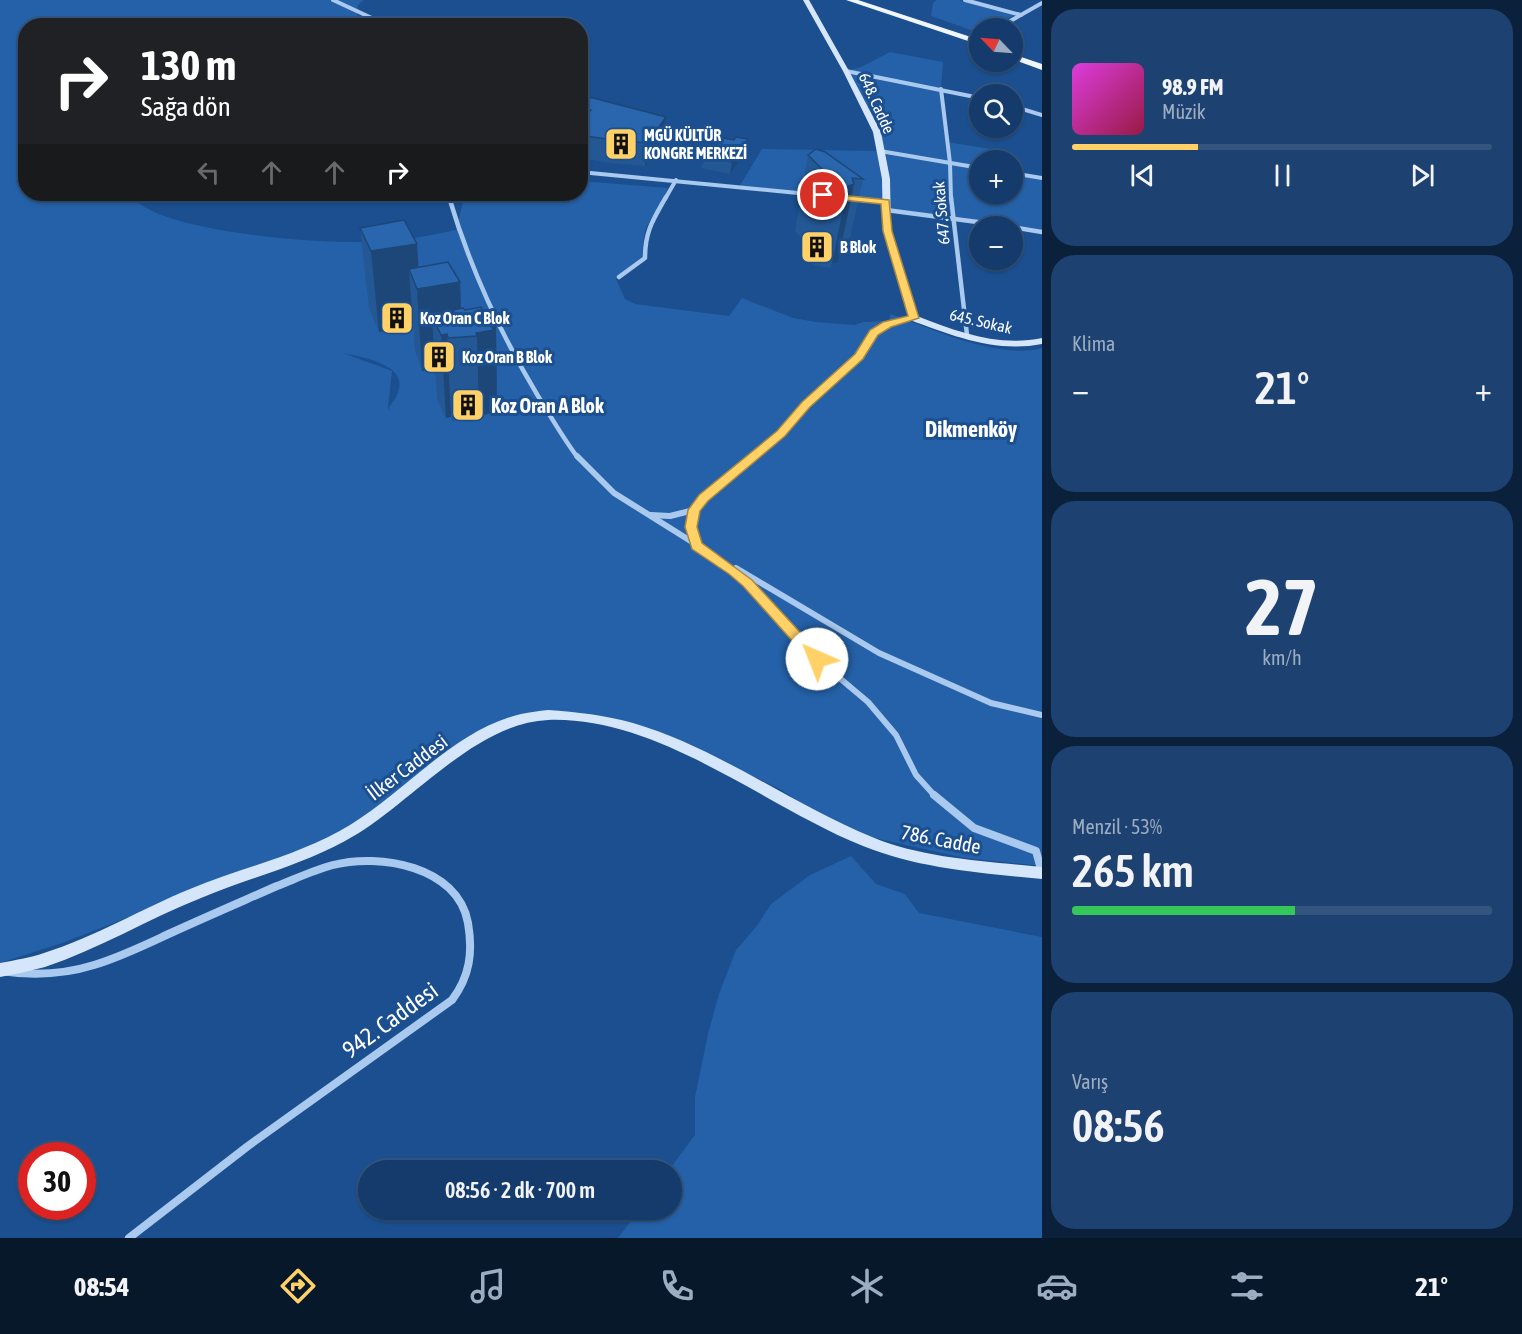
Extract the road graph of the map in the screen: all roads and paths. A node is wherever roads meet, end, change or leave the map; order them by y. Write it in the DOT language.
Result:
graph roads {
  1 [pos="333,0"];
  2 [pos="804,0"];
  3 [pos="850,0"];
  4 [pos="863,0"];
  5 [pos="875,0"];
  6 [pos="965,0"];
  7 [pos="1041,5"];
  8 [pos="1021,15"];
  9 [pos="372,18"];
  10 [pos="1016,18"];
  11 [pos="969,33"];
  12 [pos="969,40"];
  13 [pos="969,40"];
  14 [pos="1023,53"];
  15 [pos="1023,60"];
  16 [pos="1042,60"];
  17 [pos="1042,67"];
  18 [pos="846,71"];
  19 [pos="941,89"];
  20 [pos="969,95"];
  21 [pos="1023,109"];
  22 [pos="1042,115"];
  23 [pos="880,151"];
  24 [pos="950,163"];
  25 [pos="969,166"];
  26 [pos="588,173"];
  27 [pos="1023,175"];
  28 [pos="1042,178"];
  29 [pos="676,180"];
  30 [pos="818,195"];
  31 [pos="841,197"];
  32 [pos="450,201"];
  33 [pos="886,206"];
  34 [pos="952,218"];
  35 [pos="969,220"];
  36 [pos="1023,229"];
  37 [pos="1042,232"];
  38 [pos="618,277"];
  39 [pos="913,318"];
  40 [pos="968,335"];
  41 [pos="1042,341"];
  42 [pos="694,510"];
  43 [pos="649,515"];
  44 [pos="697,546"];
  45 [pos="1042,715"];
  46 [pos="836,829"];
  47 [pos="1042,873"];
  48 [pos="0,970"];
  49 [pos="129,1238"];
  1 -- 9 [label="street"];
  2 -- 18 [label="street, 648. Cadde"];
  3 -- 12 [label="main road"];
  4 -- 13 [label="main road"];
  5 -- 11 [label="main road"];
  6 -- 8 [label="street"];
  7 -- 8 [label="street"];
  8 -- 10 [label="street"];
  14 -- 16 [label="main road"];
  15 -- 17 [label="main road"];
  18 -- 19 [label="street"];
  18 -- 23 [label="street, 648. Cadde"];
  19 -- 20 [label="street"];
  19 -- 24 [label="street, 647. Sokak"];
  21 -- 22 [label="street"];
  23 -- 24 [label="street"];
  23 -- 33 [label="street, 648. Cadde"];
  24 -- 25 [label="street"];
  24 -- 34 [label="street, 647. Sokak"];
  26 -- 29 [label="street"];
  27 -- 28 [label="street"];
  29 -- 30 [label="street"];
  29 -- 38 [label="street"];
  31 -- 33 [label="street"];
  32 -- 43 [label="street"];
  33 -- 34 [label="street"];
  33 -- 39 [label="street, 648. Cadde"];
  34 -- 35 [label="street"];
  34 -- 40 [label="street, 647. Sokak"];
  36 -- 37 [label="street"];
  39 -- 40 [label="street, 645. Sokak"];
  39 -- 42 [label="street"];
  40 -- 41 [label="street, 645. Sokak"];
  42 -- 43 [label="street"];
  42 -- 44 [label="street"];
  43 -- 44 [label="street"];
  44 -- 45 [label="street"];
  44 -- 47 [label="street"];
  46 -- 47 [label="street, 786. Cadde"];
  46 -- 48 [label="street, İlker Caddesi"];
  48 -- 49 [label="street, 942. Caddesi"];
}
